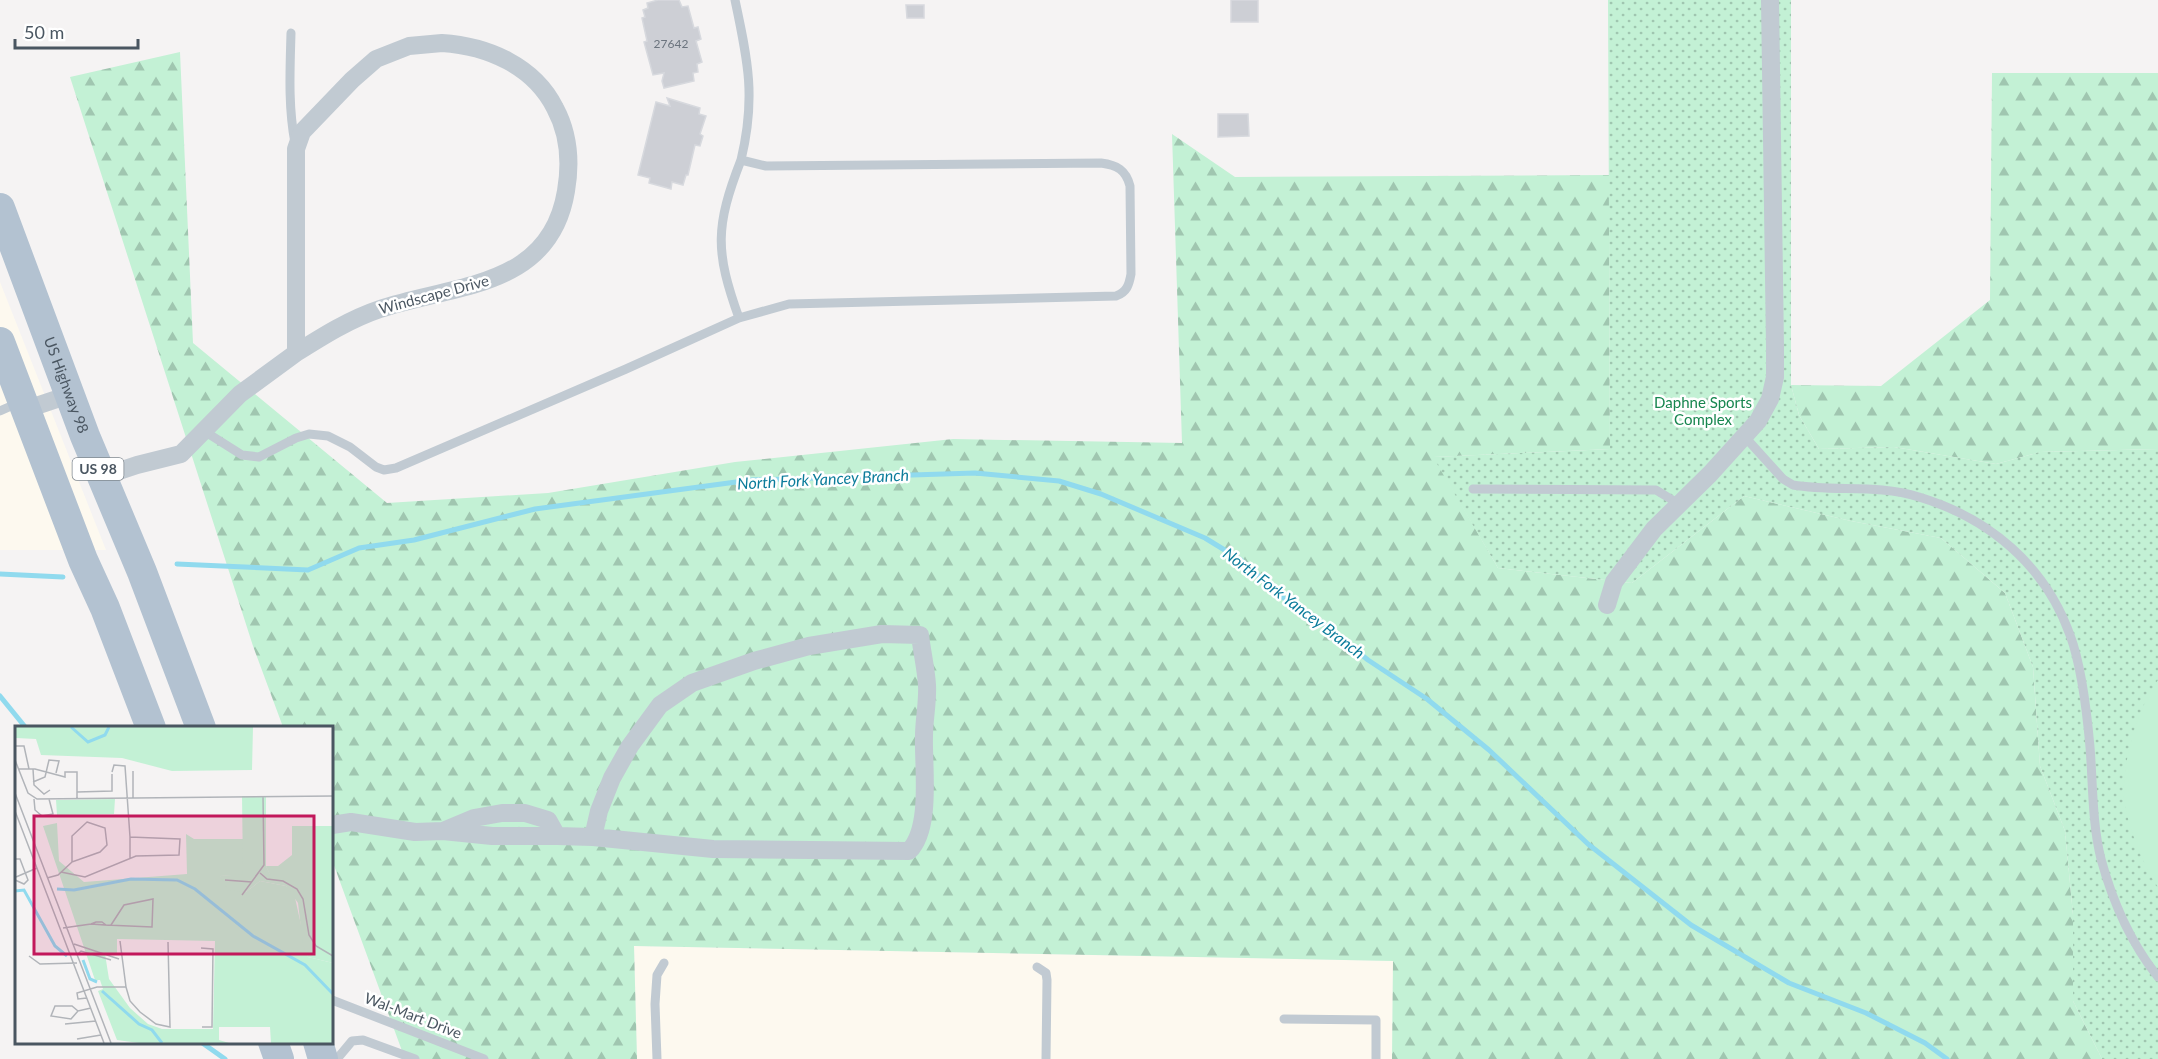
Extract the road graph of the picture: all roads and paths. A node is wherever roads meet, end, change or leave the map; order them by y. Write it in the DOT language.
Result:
graph roads {
  1 [pos="735,0"];
  2 [pos="1770,0"];
  3 [pos="291,33"];
  4 [pos="296,149"];
  5 [pos="741,160"];
  6 [pos="0,208"];
  7 [pos="739,318"];
  8 [pos="0,342"];
  9 [pos="296,353"];
  10 [pos="69,395"];
  11 [pos="17,407"];
  12 [pos="204,431"];
  13 [pos="1745,437"];
  14 [pos="101,477"];
  15 [pos="1473,489"];
  16 [pos="1679,504"];
  17 [pos="1607,605"];
  18 [pos="150,726"];
  19 [pos="200,726"];
  20 [pos="333,825"];
  21 [pos="593,837"];
  22 [pos="664,963"];
  23 [pos="1036,967"];
  24 [pos="2158,977"];
  25 [pos="333,1000"];
  26 [pos="1284,1019"];
  27 [pos="274,1044"];
  28 [pos="319,1044"];
  29 [pos="279,1059"];
  30 [pos="323,1059"];
  31 [pos="337,1059"];
  32 [pos="415,1059"];
  33 [pos="484,1059"];
  34 [pos="657,1059"];
  35 [pos="1046,1059"];
  36 [pos="1376,1059"];
  1 -- 5 [label="lane"];
  2 -- 13 [label="street"];
  3 -- 4 [label="lane"];
  4 -- 9 [label="street, Windscape Drive"];
  4 -- 9 [label="street, Windscape Drive"];
  5 -- 7 [label="lane"];
  5 -- 7 [label="lane"];
  6 -- 10 [label="main road, US Highway 98 / US 98"];
  7 -- 12 [label="lane"];
  8 -- 11 [label="main road, US 98"];
  9 -- 12 [label="street, Windscape Drive"];
  10 -- 11 [label="street"];
  10 -- 14 [label="main road, US Highway 98 / US 98"];
  11 -- 18 [label="main road, US 98"];
  12 -- 14 [label="street, Windscape Drive"];
  13 -- 16 [label="street"];
  13 -- 24 [label="lane"];
  14 -- 19 [label="main road, US Highway 98 / US 98"];
  15 -- 16 [label="lane"];
  16 -- 17 [label="street"];
  20 -- 21 [label="street"];
  21 -- 21 [label="street"];
  22 -- 34 [label="lane"];
  23 -- 35 [label="lane"];
  25 -- 33 [label="lane, Wal-Mart Drive"];
  26 -- 36 [label="lane"];
  27 -- 29 [label="main road"];
  28 -- 30 [label="main road"];
  31 -- 32 [label="lane"];
}
